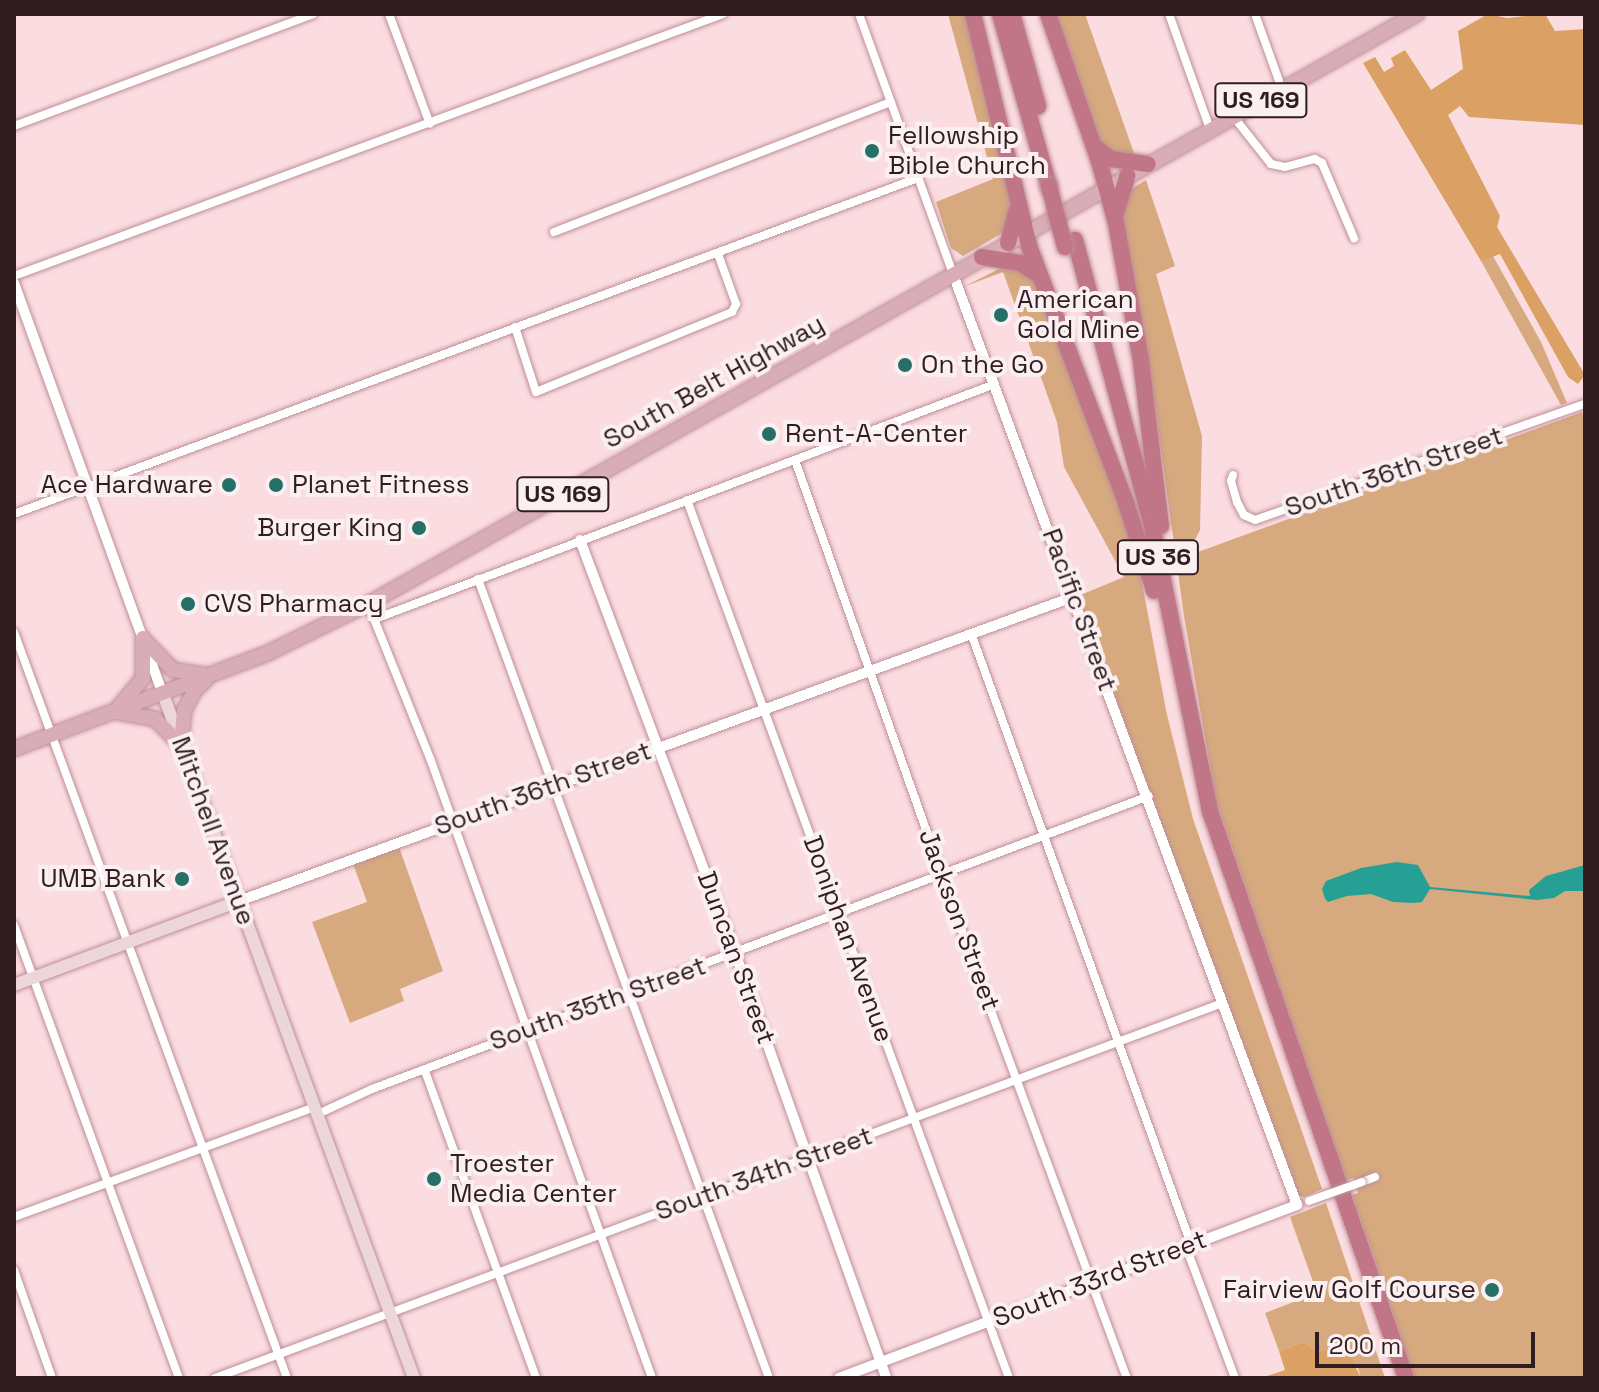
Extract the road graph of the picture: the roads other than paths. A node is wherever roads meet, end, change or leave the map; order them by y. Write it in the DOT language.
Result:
graph roads {
  1 [pos="313,14"];
  2 [pos="389,14"];
  3 [pos="723,14"];
  4 [pos="859,14"];
  5 [pos="973,14"];
  6 [pos="1000,14"];
  7 [pos="1012,14"];
  8 [pos="1048,14"];
  9 [pos="1169,14"];
  10 [pos="1255,14"];
  11 [pos="1417,14"];
  12 [pos="1282,89"];
  13 [pos="891,102"];
  14 [pos="1233,116"];
  15 [pos="430,124"];
  16 [pos="14,126"];
  17 [pos="1210,129"];
  18 [pos="1095,147"];
  19 [pos="1148,164"];
  20 [pos="1127,176"];
  21 [pos="918,178"];
  22 [pos="1054,184"];
  23 [pos="1106,188"];
  24 [pos="1018,205"];
  25 [pos="1116,223"];
  26 [pos="554,232"];
  27 [pos="1025,233"];
  28 [pos="1354,238"];
  29 [pos="1008,243"];
  30 [pos="1070,244"];
  31 [pos="718,254"];
  32 [pos="982,257"];
  33 [pos="953,274"];
  34 [pos="1039,275"];
  35 [pos="14,276"];
  36 [pos="14,283"];
  37 [pos="515,327"];
  38 [pos="995,384"];
  39 [pos="1585,404"];
  40 [pos="795,460"];
  41 [pos="1233,475"];
  42 [pos="89,487"];
  43 [pos="687,500"];
  44 [pos="14,514"];
  45 [pos="580,540"];
  46 [pos="478,579"];
  47 [pos="1154,591"];
  48 [pos="1073,597"];
  49 [pos="368,604"];
  50 [pos="375,619"];
  51 [pos="1172,627"];
  52 [pos="14,632"];
  53 [pos="971,633"];
  54 [pos="143,638"];
  55 [pos="869,671"];
  56 [pos="213,675"];
  57 [pos="163,694"];
  58 [pos="765,709"];
  59 [pos="113,712"];
  60 [pos="52,735"];
  61 [pos="181,745"];
  62 [pos="659,748"];
  63 [pos="14,749"];
  64 [pos="555,786"];
  65 [pos="1149,796"];
  66 [pos="452,820"];
  67 [pos="1043,836"];
  68 [pos="943,874"];
  69 [pos="239,901"];
  70 [pos="838,914"];
  71 [pos="14,925"];
  72 [pos="128,942"];
  73 [pos="735,953"];
  74 [pos="34,978"];
  75 [pos="14,985"];
  76 [pos="628,992"];
  77 [pos="1223,1003"];
  78 [pos="527,1031"];
  79 [pos="1116,1041"];
  80 [pos="425,1071"];
  81 [pos="1016,1080"];
  82 [pos="316,1110"];
  83 [pos="913,1119"];
  84 [pos="203,1149"];
  85 [pos="808,1158"];
  86 [pos="1375,1177"];
  87 [pos="108,1183"];
  88 [pos="703,1197"];
  89 [pos="1297,1205"];
  90 [pos="14,1217"];
  91 [pos="601,1234"];
  92 [pos="1188,1246"];
  93 [pos="14,1270"];
  94 [pos="498,1272"];
  95 [pos="1090,1283"];
  96 [pos="391,1313"];
  97 [pos="988,1321"];
  98 [pos="278,1355"];
  99 [pos="881,1362"];
  100 [pos="52,1378"];
  101 [pos="179,1378"];
  102 [pos="215,1378"];
  103 [pos="287,1378"];
  104 [pos="414,1378"];
  105 [pos="536,1378"];
  106 [pos="652,1378"];
  107 [pos="769,1378"];
  108 [pos="839,1378"];
  109 [pos="886,1378"];
  110 [pos="1009,1378"];
  111 [pos="1127,1378"];
  112 [pos="1235,1378"];
  113 [pos="1395,1378"];
  114 [pos="1406,1378"];
  1 -- 16 [label="street"];
  2 -- 15 [label="street"];
  3 -- 15 [label="street"];
  4 -- 13 [label="street, Pacific Street"];
  5 -- 24 [label="highway"];
  6 -- 22 [label="highway, US 36"];
  7 -- 22 [label="highway, US 36"];
  8 -- 18 [label="highway"];
  9 -- 17 [label="street"];
  10 -- 12 [label="street"];
  11 -- 12 [label="main road, South Belt Highway / US 169"];
  12 -- 14 [label="main road, South Belt Highway / US 169"];
  13 -- 21 [label="street, Pacific Street"];
  13 -- 26 [label="street"];
  14 -- 17 [label="main road, South Belt Highway / US 169"];
  14 -- 28 [label="street"];
  15 -- 35 [label="street"];
  17 -- 19 [label="main road, South Belt Highway / US 169"];
  18 -- 19 [label="highway"];
  18 -- 23 [label="highway"];
  19 -- 20 [label="main road, South Belt Highway / US 169"];
  20 -- 23 [label="main road, South Belt Highway / US 169"];
  20 -- 25 [label="highway"];
  21 -- 31 [label="street"];
  21 -- 33 [label="street, Pacific Street"];
  22 -- 30 [label="highway, US 36, bridge"];
  23 -- 25 [label="highway"];
  23 -- 27 [label="main road, South Belt Highway / US 169"];
  24 -- 27 [label="highway"];
  24 -- 29 [label="highway"];
  25 -- 51 [label="highway"];
  27 -- 29 [label="main road, South Belt Highway / US 169"];
  27 -- 34 [label="highway"];
  29 -- 32 [label="main road, South Belt Highway / US 169"];
  30 -- 47 [label="highway, US 36"];
  30 -- 51 [label="highway, US 36"];
  31 -- 37 [label="street"];
  31 -- 37 [label="street"];
  32 -- 33 [label="main road, South Belt Highway / US 169"];
  32 -- 34 [label="highway"];
  33 -- 38 [label="street, Pacific Street"];
  33 -- 49 [label="main road, South Belt Highway / US 169"];
  34 -- 47 [label="highway"];
  36 -- 42 [label="street, Mitchell Avenue"];
  37 -- 42 [label="street"];
  38 -- 40 [label="street"];
  38 -- 48 [label="street, Pacific Street"];
  39 -- 41 [label="street, South 36th Street"];
  40 -- 43 [label="street"];
  40 -- 55 [label="street, Jackson Street"];
  42 -- 44 [label="street"];
  42 -- 54 [label="street, Mitchell Avenue"];
  43 -- 45 [label="street"];
  43 -- 58 [label="street, Doniphan Avenue"];
  45 -- 46 [label="street"];
  45 -- 62 [label="street, Duncan Street"];
  46 -- 50 [label="street"];
  46 -- 64 [label="street"];
  47 -- 113 [label="highway, US 36"];
  48 -- 53 [label="street, South 36th Street"];
  48 -- 65 [label="street, Pacific Street"];
  49 -- 50 [label="street"];
  49 -- 56 [label="main road, South Belt Highway / US 169"];
  50 -- 66 [label="street"];
  51 -- 114 [label="highway, US 36"];
  52 -- 60 [label="street"];
  53 -- 55 [label="street, South 36th Street"];
  53 -- 67 [label="street"];
  54 -- 56 [label="main road"];
  54 -- 57 [label="street, Mitchell Avenue"];
  54 -- 59 [label="main road"];
  55 -- 58 [label="street, South 36th Street"];
  55 -- 68 [label="street, Jackson Street"];
  56 -- 57 [label="main road, South Belt Highway / US 169"];
  56 -- 61 [label="main road"];
  57 -- 59 [label="main road, South Belt Highway / US 169"];
  57 -- 61 [label="main road, Mitchell Avenue"];
  58 -- 62 [label="street, South 36th Street"];
  58 -- 70 [label="street, Doniphan Avenue"];
  59 -- 60 [label="main road, South Belt Highway / US 169"];
  59 -- 61 [label="main road"];
  60 -- 63 [label="main road, South Belt Highway / US 169"];
  60 -- 72 [label="street"];
  61 -- 69 [label="main road, Mitchell Avenue"];
  62 -- 64 [label="street, South 36th Street"];
  62 -- 73 [label="street, Duncan Street"];
  64 -- 66 [label="street, South 36th Street"];
  64 -- 76 [label="street"];
  65 -- 67 [label="street, South 35th Street"];
  65 -- 77 [label="street, Pacific Street"];
  66 -- 69 [label="street, South 36th Street"];
  66 -- 78 [label="street"];
  67 -- 68 [label="street, South 35th Street"];
  67 -- 79 [label="street"];
  68 -- 70 [label="street, South 35th Street"];
  68 -- 81 [label="street, Jackson Street"];
  69 -- 72 [label="main road, South 36th Street"];
  69 -- 82 [label="main road, Mitchell Avenue"];
  70 -- 73 [label="street, South 35th Street"];
  70 -- 83 [label="street, Doniphan Avenue"];
  71 -- 74 [label="street"];
  72 -- 74 [label="main road, South 36th Street"];
  72 -- 84 [label="street"];
  73 -- 76 [label="street, South 35th Street"];
  73 -- 85 [label="street, Duncan Street"];
  74 -- 75 [label="main road, South 36th Street"];
  74 -- 87 [label="street"];
  76 -- 78 [label="street, South 35th Street"];
  76 -- 88 [label="street"];
  77 -- 79 [label="street, South 34th Street"];
  77 -- 89 [label="street, Pacific Street"];
  78 -- 80 [label="street, South 35th Street"];
  78 -- 91 [label="street"];
  79 -- 81 [label="street, South 34th Street"];
  79 -- 92 [label="street"];
  80 -- 82 [label="street, South 35th Street"];
  80 -- 94 [label="street"];
  81 -- 83 [label="street, South 34th Street"];
  81 -- 95 [label="street, Jackson Street"];
  82 -- 84 [label="street, South 35th Street"];
  82 -- 96 [label="main road, Mitchell Avenue"];
  83 -- 85 [label="street, South 34th Street"];
  83 -- 97 [label="street, Doniphan Avenue"];
  84 -- 87 [label="street, South 35th Street"];
  84 -- 98 [label="street"];
  85 -- 88 [label="street, South 34th Street"];
  85 -- 99 [label="street, Duncan Street"];
  86 -- 89 [label="street, South 33rd Street, bridge"];
  87 -- 90 [label="street, South 35th Street"];
  87 -- 101 [label="street"];
  88 -- 91 [label="street, South 34th Street"];
  88 -- 107 [label="street"];
  89 -- 92 [label="street, South 33rd Street"];
  91 -- 94 [label="street, South 34th Street"];
  91 -- 106 [label="street"];
  92 -- 95 [label="street, South 33rd Street"];
  92 -- 112 [label="street"];
  93 -- 100 [label="street"];
  94 -- 96 [label="street, South 34th Street"];
  94 -- 105 [label="street"];
  95 -- 97 [label="street, South 33rd Street"];
  95 -- 111 [label="street, Jackson Street"];
  96 -- 98 [label="street, South 34th Street"];
  96 -- 104 [label="main road, Mitchell Avenue"];
  97 -- 99 [label="street, South 33rd Street"];
  97 -- 110 [label="street, Doniphan Avenue"];
  98 -- 102 [label="street, South 34th Street"];
  98 -- 103 [label="street"];
  99 -- 108 [label="street, South 33rd Street"];
  99 -- 109 [label="street, Duncan Street"];
}
